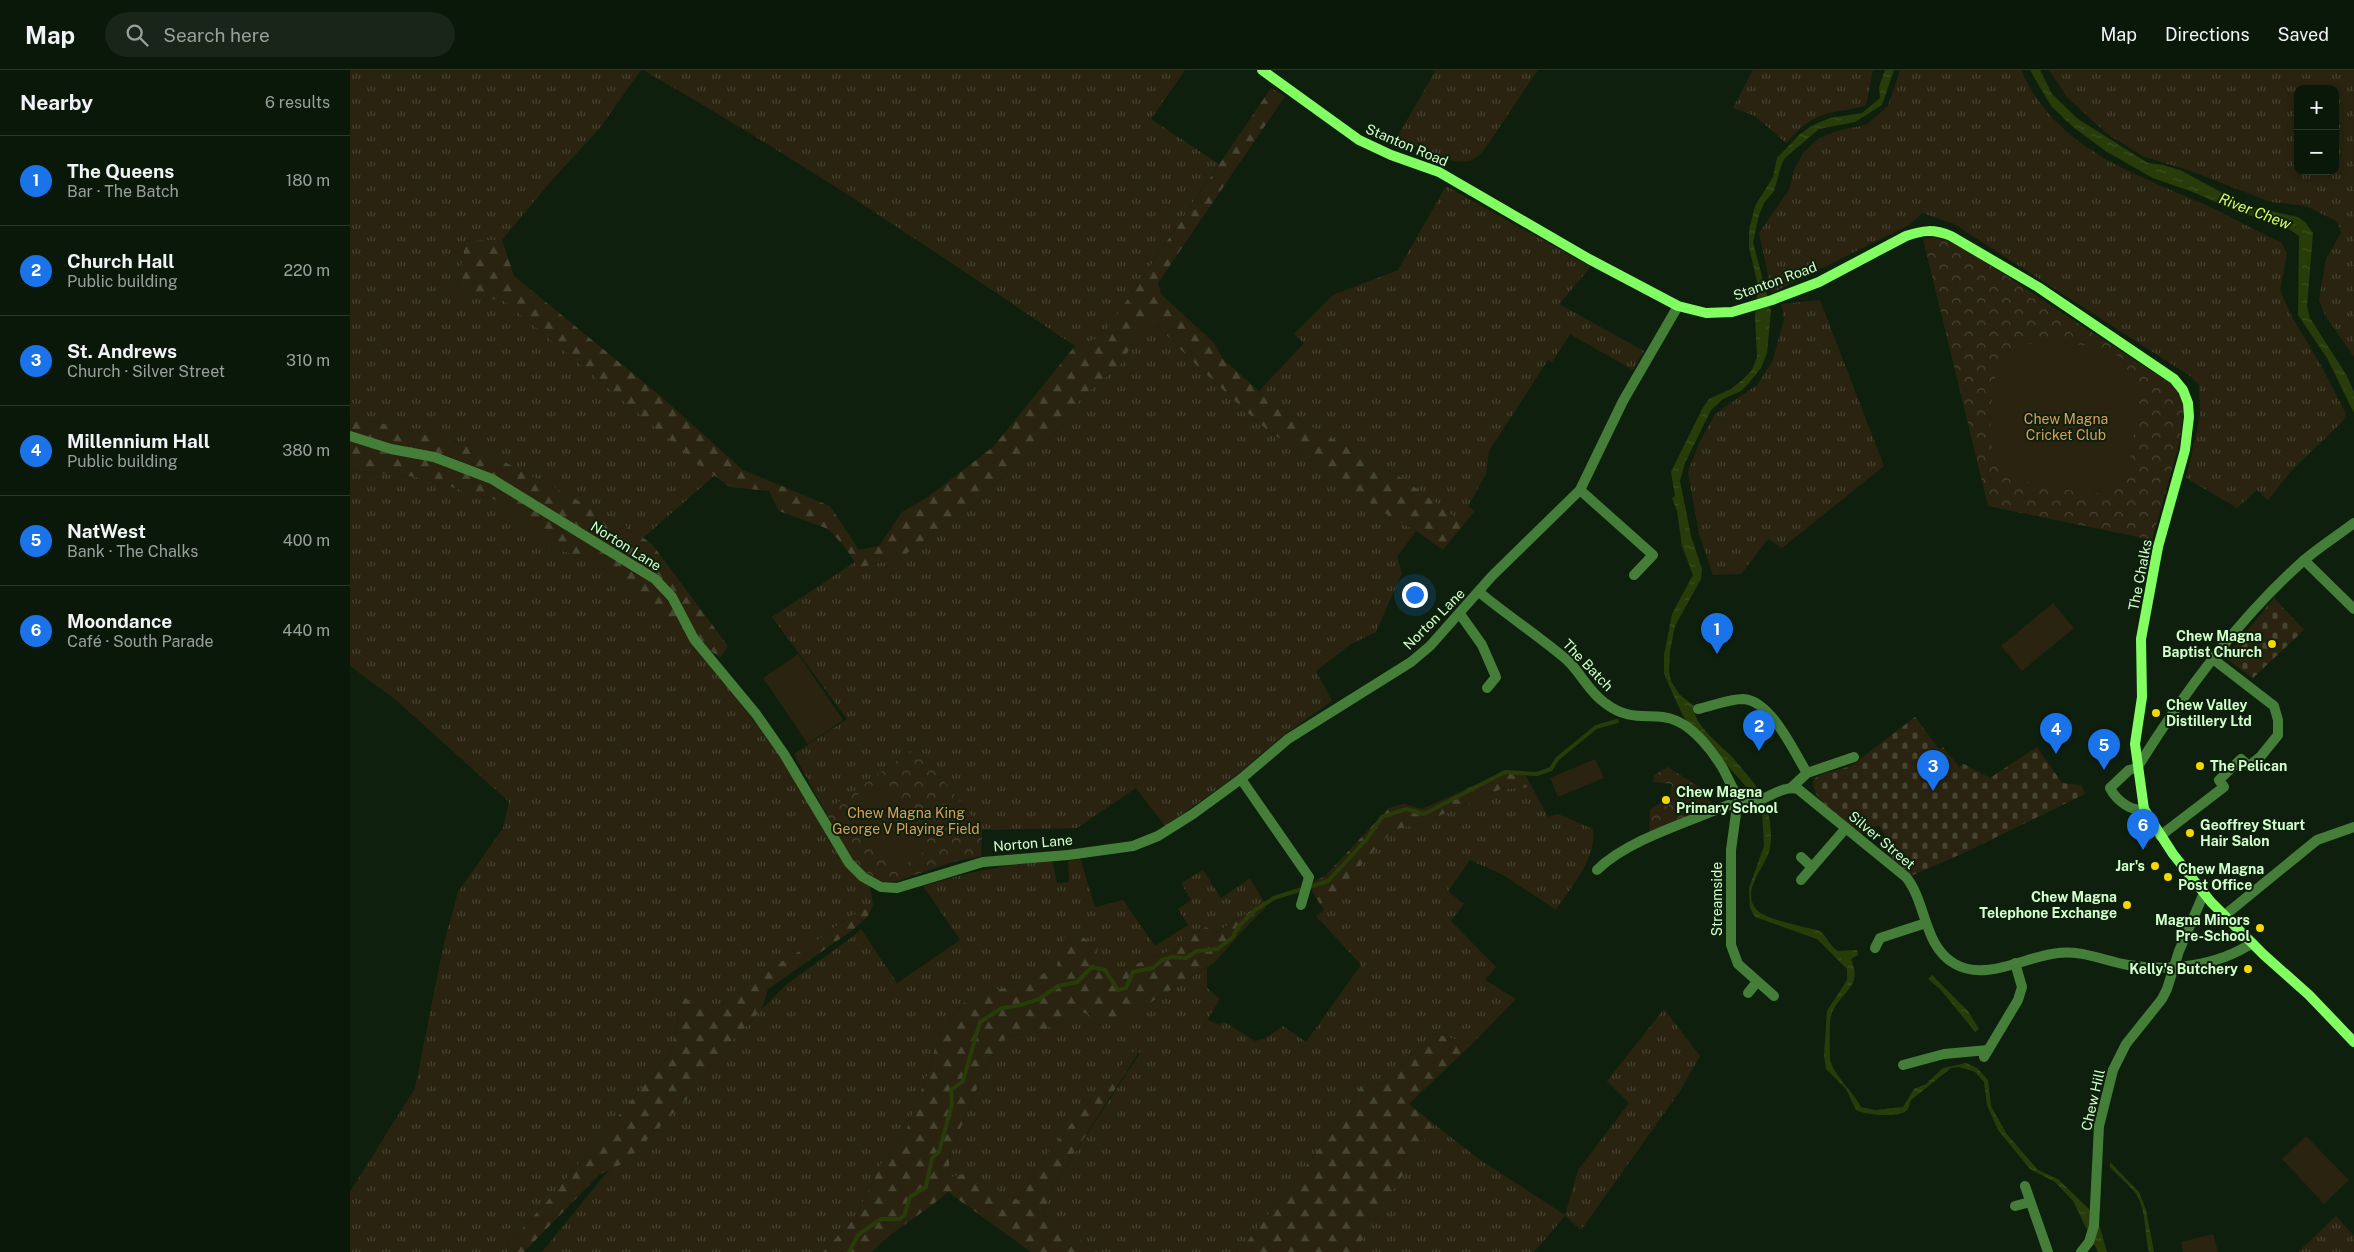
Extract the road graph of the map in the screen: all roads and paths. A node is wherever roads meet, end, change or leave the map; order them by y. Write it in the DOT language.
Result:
graph roads {
  1 [pos="1262,70"];
  2 [pos="1678,306"];
  3 [pos="2183,390"];
  4 [pos="350,436"];
  5 [pos="1580,490"];
  6 [pos="2354,523"];
  7 [pos="2304,560"];
  8 [pos="1634,575"];
  9 [pos="1479,592"];
  10 [pos="2354,609"];
  11 [pos="1460,614"];
  12 [pos="2213,659"];
  13 [pos="1487,688"];
  14 [pos="1698,709"];
  15 [pos="1854,757"];
  16 [pos="2137,768"];
  17 [pos="1807,773"];
  18 [pos="1241,779"];
  19 [pos="1791,788"];
  20 [pos="1739,803"];
  21 [pos="2144,809"];
  22 [pos="2354,827"];
  23 [pos="1846,828"];
  24 [pos="2160,836"];
  25 [pos="1801,857"];
  26 [pos="1812,867"];
  27 [pos="1597,870"];
  28 [pos="1801,880"];
  29 [pos="2204,893"];
  30 [pos="1303,901"];
  31 [pos="2225,916"];
  32 [pos="1926,923"];
  33 [pos="2252,943"];
  34 [pos="1875,948"];
  35 [pos="2015,963"];
  36 [pos="2174,967"];
  37 [pos="1757,982"];
  38 [pos="1748,992"];
  39 [pos="1774,996"];
  40 [pos="2354,1042"];
  41 [pos="1904,1065"];
  42 [pos="2025,1186"];
  43 [pos="2030,1202"];
  44 [pos="2016,1206"];
  45 [pos="2082,1251"];
  46 [pos="2048,1252"];
  1 -- 2 [label="main road, Stanton Road"];
  2 -- 3 [label="main road, Stanton Road"];
  2 -- 5 [label="street, Norton Lane"];
  3 -- 16 [label="main road, The Chalks"];
  4 -- 18 [label="street, Norton Lane"];
  5 -- 8 [label="street"];
  5 -- 9 [label="street, Norton Lane"];
  6 -- 7 [label="street"];
  7 -- 10 [label="street"];
  7 -- 12 [label="street"];
  9 -- 11 [label="street, Norton Lane"];
  9 -- 20 [label="street, The Batch"];
  11 -- 13 [label="street"];
  11 -- 18 [label="street, Norton Lane"];
  12 -- 16 [label="street"];
  12 -- 24 [label="street"];
  14 -- 17 [label="street"];
  15 -- 17 [label="street"];
  16 -- 21 [label="main road, The Chalks"];
  16 -- 21 [label="street"];
  17 -- 19 [label="street"];
  18 -- 30 [label="street"];
  19 -- 20 [label="street"];
  19 -- 23 [label="street, Silver Street"];
  20 -- 27 [label="street"];
  20 -- 37 [label="street, Streamside"];
  21 -- 24 [label="main road"];
  22 -- 31 [label="street"];
  23 -- 26 [label="street"];
  23 -- 32 [label="street, Silver Street"];
  24 -- 29 [label="main road"];
  25 -- 26 [label="street"];
  26 -- 28 [label="street"];
  29 -- 31 [label="main road"];
  29 -- 36 [label="street, Chew Hill"];
  31 -- 33 [label="main road"];
  32 -- 34 [label="street"];
  32 -- 35 [label="street, Silver Street"];
  33 -- 36 [label="street, Silver Street"];
  33 -- 40 [label="main road"];
  35 -- 36 [label="street, Silver Street"];
  35 -- 41 [label="street"];
  36 -- 45 [label="street, Chew Hill"];
  37 -- 38 [label="street"];
  37 -- 39 [label="street, Streamside"];
  42 -- 43 [label="street"];
  43 -- 44 [label="street"];
  43 -- 46 [label="street"];
}
